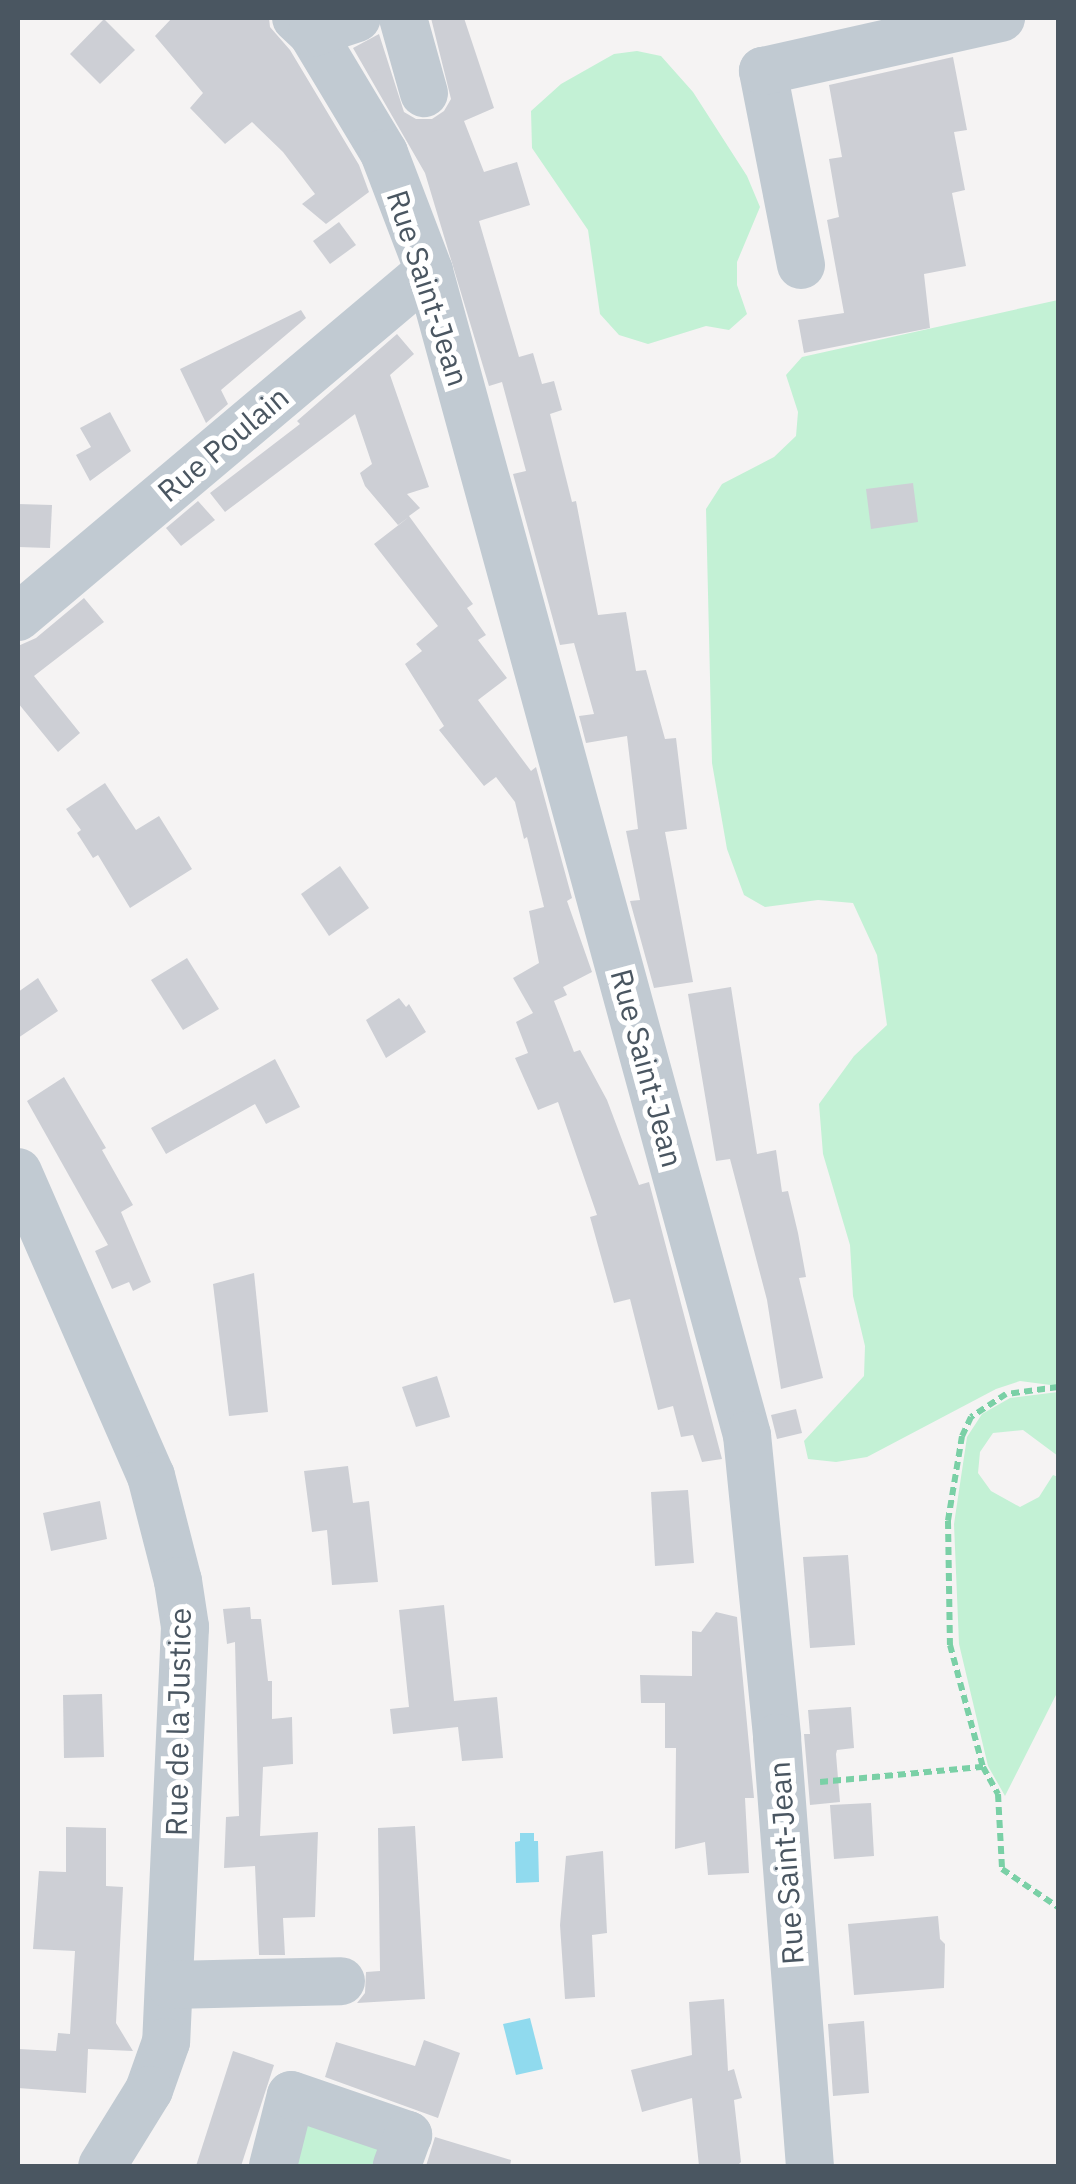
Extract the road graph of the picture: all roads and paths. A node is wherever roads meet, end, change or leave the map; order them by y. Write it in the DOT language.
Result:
graph roads {
  1 [pos="357,18"];
  2 [pos="403,18"];
  3 [pos="1001,18"];
  4 [pos="304,25"];
  5 [pos="424,93"];
  6 [pos="801,265"];
  7 [pos="429,271"];
  8 [pos="18,616"];
  9 [pos="18,1172"];
  10 [pos="1058,1387"];
  11 [pos="983,1767"];
  12 [pos="780,1786"];
  13 [pos="1058,1907"];
  14 [pos="341,1980"];
  15 [pos="170,1985"];
  16 [pos="102,2166"];
  17 [pos="273,2166"];
  18 [pos="397,2166"];
  19 [pos="810,2166"];
  1 -- 4 [label="street"];
  2 -- 5 [label="street"];
  3 -- 6 [label="street"];
  4 -- 7 [label="street, Rue Saint-Jean"];
  7 -- 8 [label="street, Rue Poulain"];
  7 -- 12 [label="street, Rue Saint-Jean"];
  9 -- 15 [label="street, Rue de la Justice"];
  10 -- 11 [label="path"];
  11 -- 12 [label="path"];
  11 -- 13 [label="path"];
  12 -- 19 [label="street, Rue Saint-Jean"];
  14 -- 15 [label="street"];
  15 -- 16 [label="street, Rue de la Justice"];
  17 -- 18 [label="street"];
}
